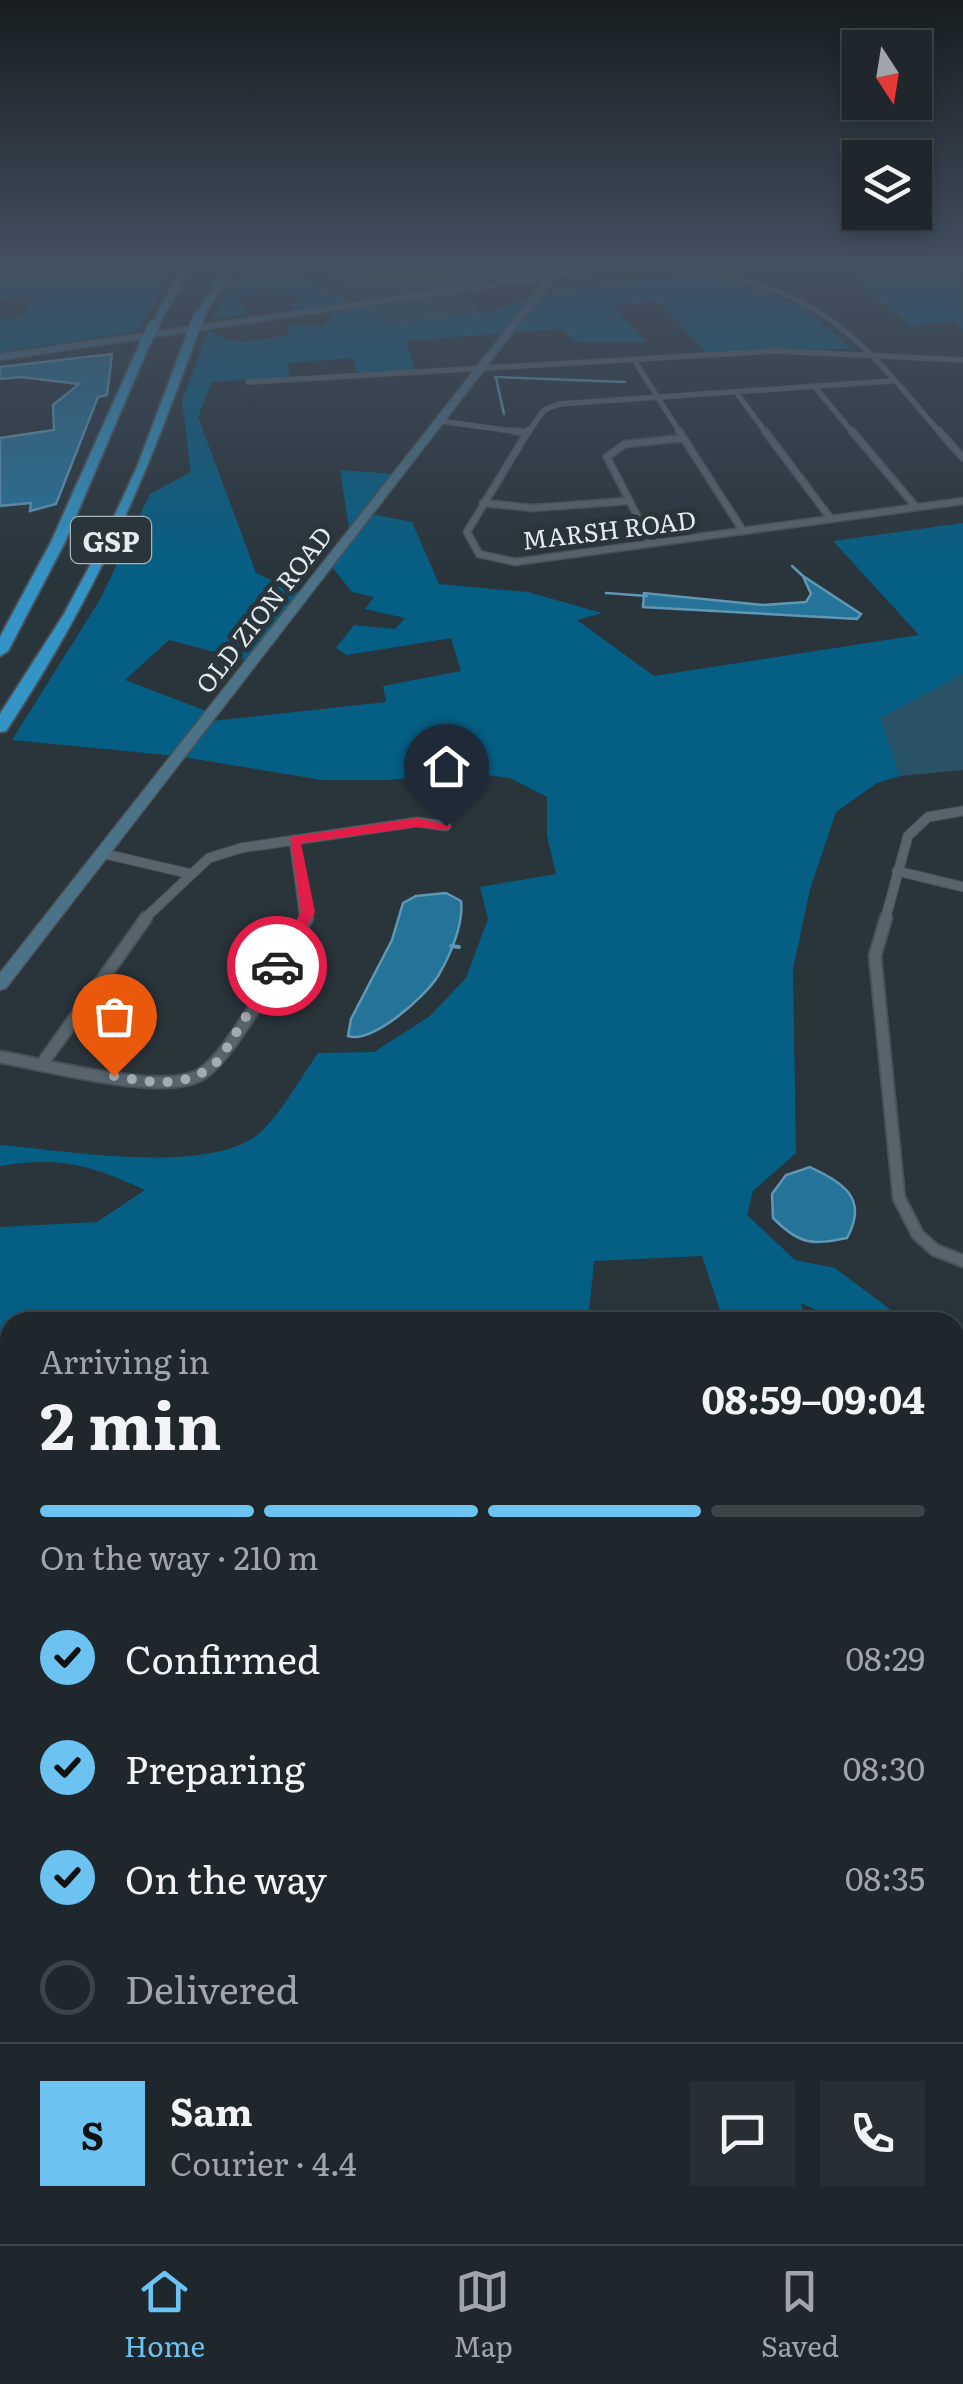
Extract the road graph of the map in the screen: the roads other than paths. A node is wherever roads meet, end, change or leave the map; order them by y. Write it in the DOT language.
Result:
graph roads {
  1 [pos="134,368"];
  2 [pos="179,368"];
  3 [pos="514,368"];
  4 [pos="639,368"];
  5 [pos="880,368"];
  6 [pos="479,370"];
  7 [pos="891,381"];
  8 [pos="248,382"];
  9 [pos="814,386"];
  10 [pos="736,392"];
  11 [pos="657,397"];
  12 [pos="440,421"];
  13 [pos="527,432"];
  14 [pos="684,438"];
  15 [pos="963,458"];
  16 [pos="627,501"];
  17 [pos="963,501"];
  18 [pos="483,503"];
  19 [pos="916,507"];
  20 [pos="830,519"];
  21 [pos="743,531"];
  22 [pos="651,543"];
  23 [pos="0,651"];
  24 [pos="0,727"];
  25 [pos="963,810"];
  26 [pos="446,826"];
  27 [pos="294,840"];
  28 [pos="101,854"];
  29 [pos="897,871"];
  30 [pos="191,874"];
  31 [pos="963,887"];
  32 [pos="0,984"];
  33 [pos="0,1057"];
  34 [pos="42,1064"];
  35 [pos="963,1261"];
  1 -- 23 [label="highway, GSP, bridge"];
  2 -- 24 [label="highway, GSP, bridge"];
  3 -- 6 [label="street"];
  4 -- 11 [label="street"];
  5 -- 7 [label="street"];
  6 -- 8 [label="street"];
  6 -- 12 [label="street, OLD ZION ROAD"];
  7 -- 9 [label="street, MARSH ROAD"];
  7 -- 15 [label="street"];
  9 -- 10 [label="street, MARSH ROAD"];
  9 -- 19 [label="street"];
  10 -- 11 [label="street, MARSH ROAD"];
  10 -- 20 [label="street"];
  11 -- 13 [label="street, MARSH ROAD"];
  11 -- 14 [label="street"];
  12 -- 13 [label="street"];
  12 -- 28 [label="street, OLD ZION ROAD"];
  13 -- 18 [label="street, MARSH ROAD"];
  14 -- 16 [label="street"];
  14 -- 21 [label="street"];
  16 -- 18 [label="street"];
  16 -- 22 [label="street"];
  17 -- 19 [label="street, MARSH ROAD"];
  18 -- 22 [label="street, MARSH ROAD"];
  19 -- 20 [label="street, MARSH ROAD"];
  20 -- 21 [label="street, MARSH ROAD"];
  21 -- 22 [label="street, MARSH ROAD"];
  25 -- 29 [label="street"];
  26 -- 27 [label="street"];
  27 -- 30 [label="street"];
  27 -- 34 [label="street"];
  28 -- 30 [label="street"];
  28 -- 32 [label="street, OLD ZION ROAD"];
  29 -- 31 [label="street"];
  29 -- 35 [label="street"];
  30 -- 34 [label="street"];
  33 -- 34 [label="street"];
}
